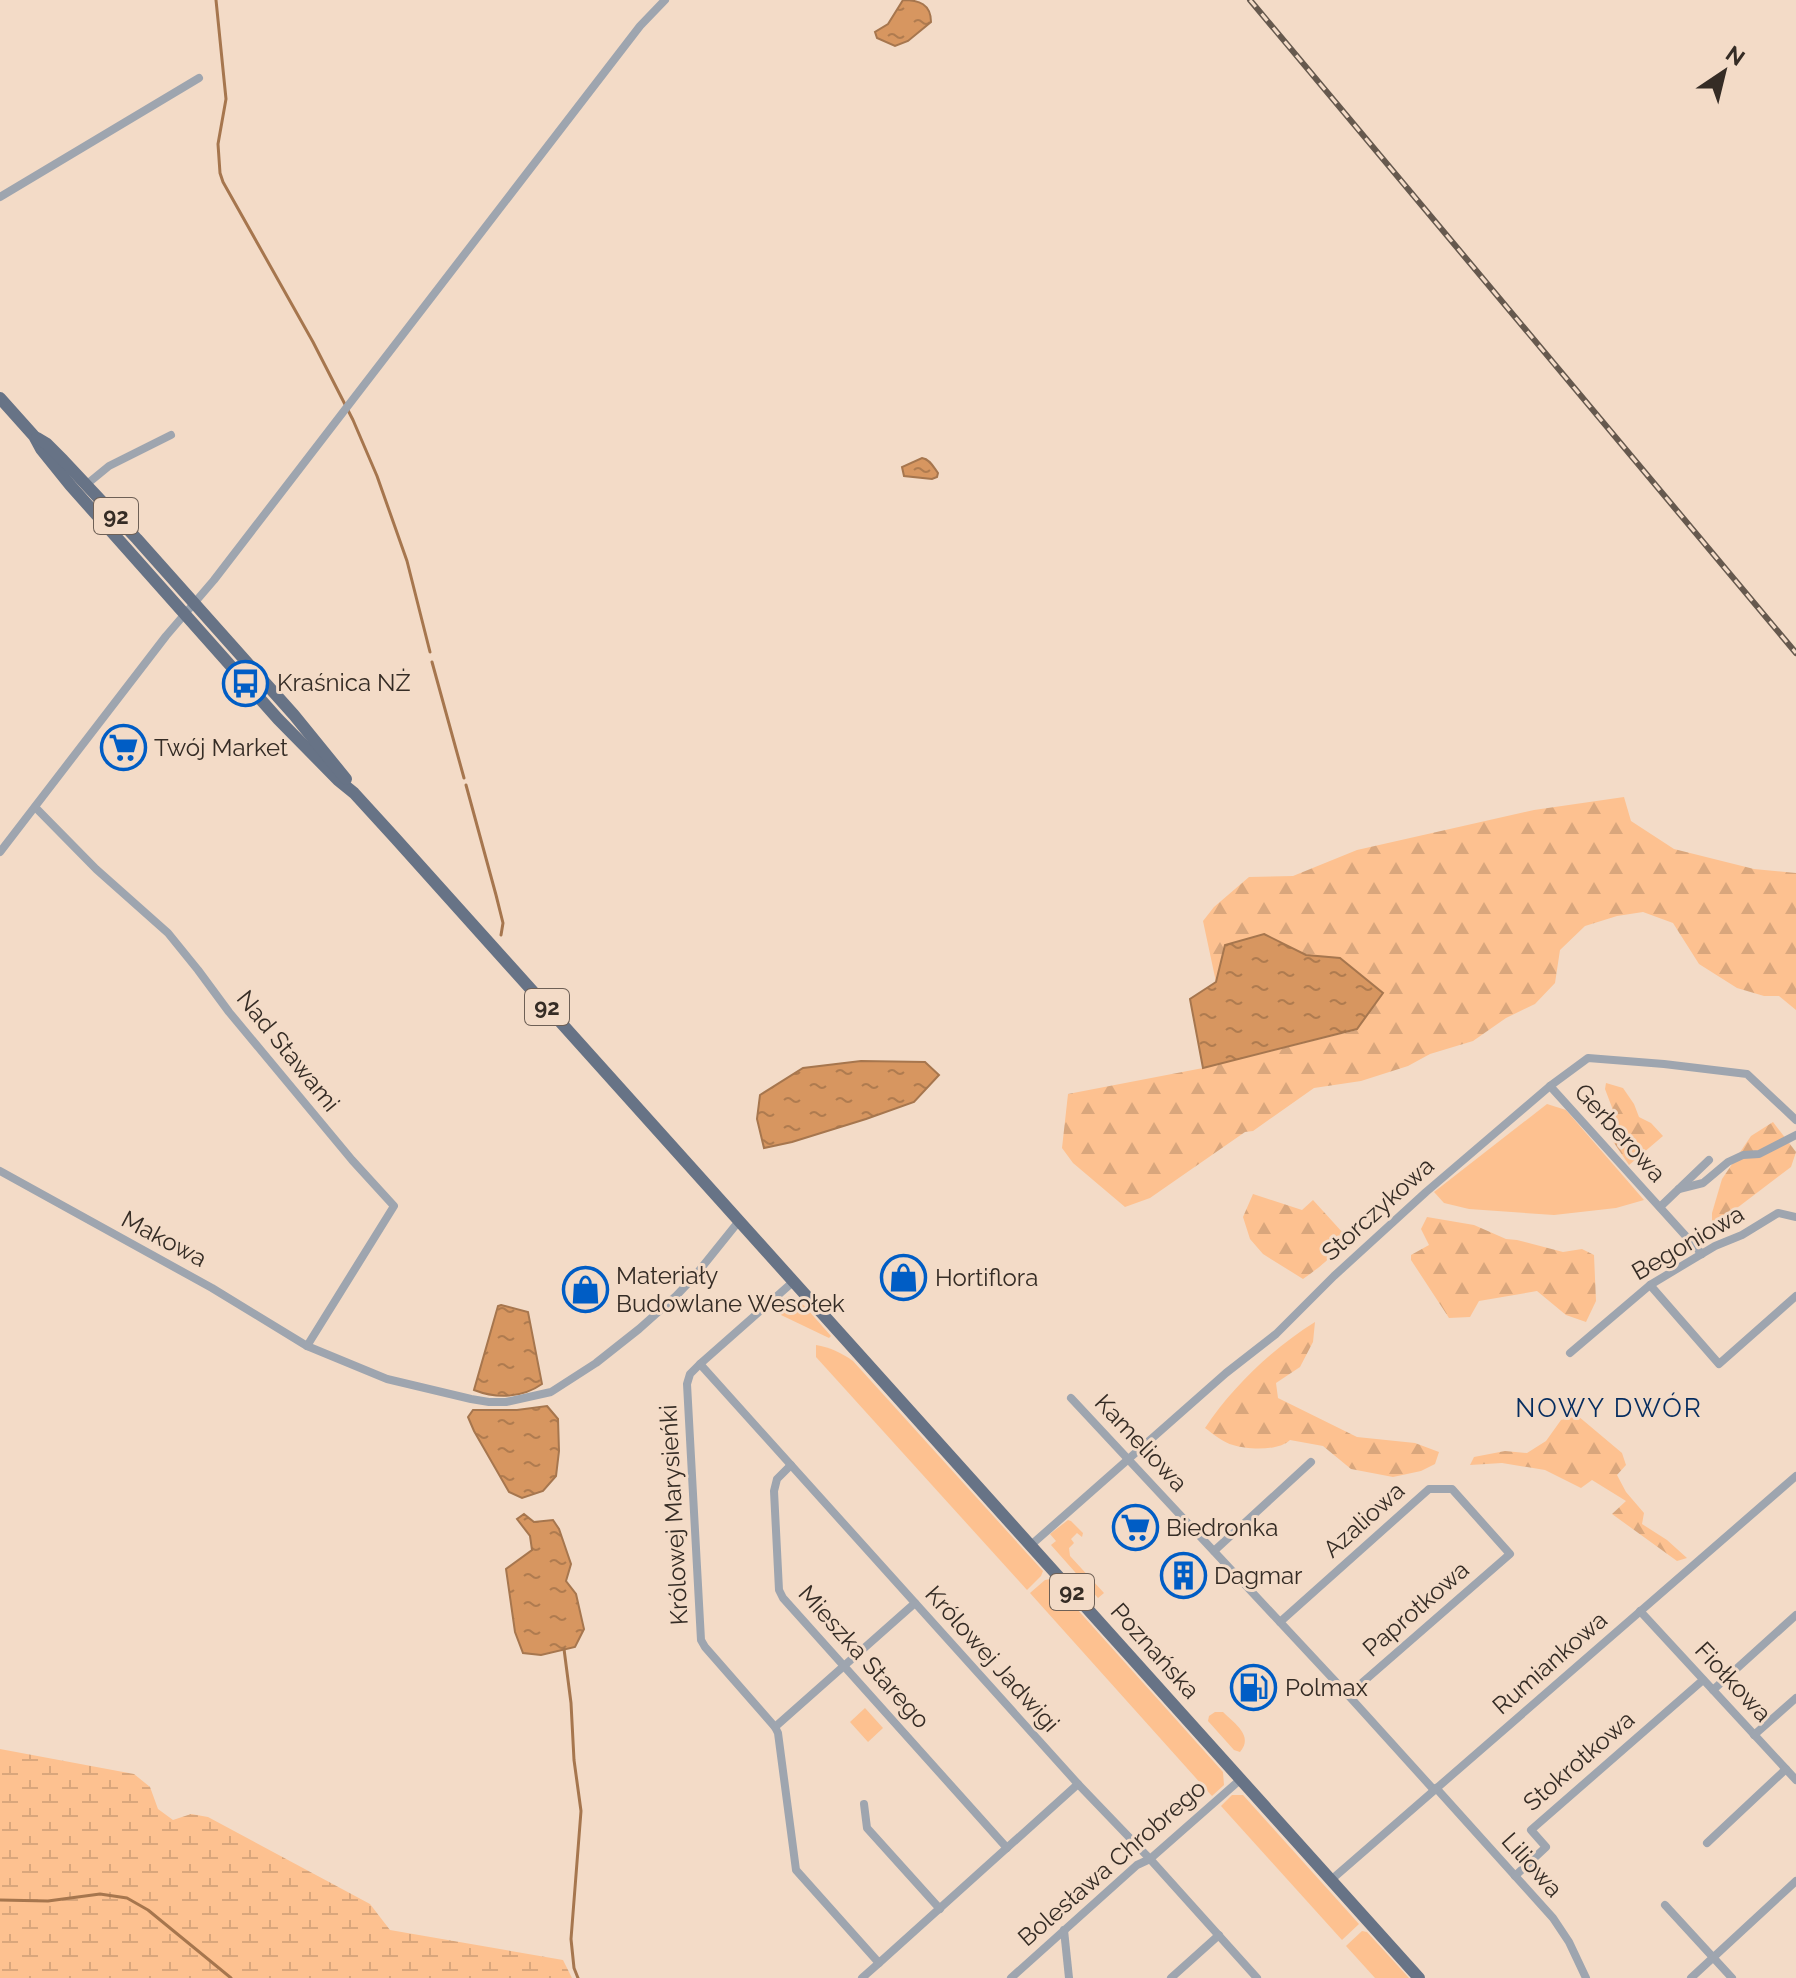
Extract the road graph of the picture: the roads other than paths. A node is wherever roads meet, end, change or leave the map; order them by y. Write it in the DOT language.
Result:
graph roads {
  1 [pos="665,0"];
  2 [pos="199,78"];
  3 [pos="0,197"];
  4 [pos="0,398"];
  5 [pos="171,435"];
  6 [pos="34,436"];
  7 [pos="87,484"];
  8 [pos="193,602"];
  9 [pos="186,614"];
  10 [pos="354,793"];
  11 [pos="35,807"];
  12 [pos="0,852"];
  13 [pos="1550,1086"];
  14 [pos="1796,1120"];
  15 [pos="1796,1135"];
  16 [pos="1709,1160"];
  17 [pos="0,1171"];
  18 [pos="1679,1189"];
  19 [pos="1660,1207"];
  20 [pos="1796,1217"];
  21 [pos="739,1221"];
  22 [pos="1702,1254"];
  23 [pos="794,1281"];
  24 [pos="1650,1285"];
  25 [pos="1796,1296"];
  26 [pos="307,1346"];
  27 [pos="1570,1353"];
  28 [pos="700,1364"];
  29 [pos="1071,1398"];
  30 [pos="1129,1459"];
  31 [pos="1311,1462"];
  32 [pos="791,1465"];
  33 [pos="1796,1476"];
  34 [pos="1031,1545"];
  35 [pos="1214,1551"];
  36 [pos="1510,1554"];
  37 [pos="915,1603"];
  38 [pos="1640,1611"];
  39 [pos="1796,1615"];
  40 [pos="1280,1622"];
  41 [pos="844,1666"];
  42 [pos="1703,1680"];
  43 [pos="1713,1690"];
  44 [pos="1348,1695"];
  45 [pos="1796,1698"];
  46 [pos="775,1727"];
  47 [pos="1754,1735"];
  48 [pos="1786,1769"];
  49 [pos="1241,1779"];
  50 [pos="1796,1780"];
  51 [pos="1078,1784"];
  52 [pos="1435,1789"];
  53 [pos="864,1804"];
  54 [pos="1707,1843"];
  55 [pos="1007,1848"];
  56 [pos="1150,1859"];
  57 [pos="1515,1876"];
  58 [pos="1331,1880"];
  59 [pos="1796,1881"];
  60 [pos="1665,1905"];
  61 [pos="940,1909"];
  62 [pos="1064,1930"];
  63 [pos="1219,1935"];
  64 [pos="1713,1957"];
  65 [pos="879,1963"];
  66 [pos="862,1978"];
  67 [pos="1011,1978"];
  68 [pos="1069,1978"];
  69 [pos="1171,1978"];
  70 [pos="1257,1978"];
  71 [pos="1419,1978"];
  72 [pos="1586,1978"];
  73 [pos="1691,1978"];
  74 [pos="1732,1978"];
  1 -- 8 [label="street"];
  2 -- 3 [label="street"];
  4 -- 6 [label="main road, 92"];
  5 -- 7 [label="street"];
  6 -- 7 [label="main road, 92"];
  6 -- 9 [label="main road, 92"];
  7 -- 8 [label="main road, 92"];
  8 -- 9 [label="street"];
  8 -- 10 [label="main road, 92"];
  9 -- 10 [label="main road, 92"];
  9 -- 11 [label="street"];
  10 -- 21 [label="main road, 92"];
  11 -- 12 [label="street"];
  11 -- 26 [label="street, Nad Stawami"];
  13 -- 14 [label="street, Storczykowa"];
  13 -- 19 [label="street, Gerberowa"];
  13 -- 30 [label="street, Storczykowa"];
  15 -- 18 [label="street"];
  16 -- 18 [label="street, Gerberowa"];
  17 -- 26 [label="street, Makowa"];
  18 -- 19 [label="street, Gerberowa"];
  19 -- 22 [label="street, Gerberowa"];
  20 -- 22 [label="street, Begoniowa"];
  21 -- 23 [label="main road, 92"];
  21 -- 26 [label="street, Makowa"];
  22 -- 24 [label="street, Begoniowa"];
  23 -- 28 [label="street"];
  23 -- 34 [label="main road, Poznańska / 92"];
  24 -- 25 [label="street"];
  24 -- 27 [label="street, Begoniowa"];
  28 -- 32 [label="street, Królowej Jadwigi"];
  28 -- 46 [label="street, Królowej Marysieńki"];
  29 -- 30 [label="street, Kameliowa"];
  30 -- 34 [label="street, Storczykowa"];
  30 -- 35 [label="street, Kameliowa"];
  31 -- 35 [label="street"];
  32 -- 37 [label="street, Królowej Jadwigi"];
  32 -- 41 [label="street, Mieszka Starego"];
  33 -- 38 [label="street, Rumiankowa"];
  34 -- 49 [label="main road, Poznańska / 92"];
  35 -- 40 [label="street, Kameliowa"];
  36 -- 40 [label="street, Azaliowa"];
  36 -- 44 [label="street, Paprotkowa"];
  37 -- 41 [label="street"];
  37 -- 51 [label="street, Królowej Jadwigi"];
  38 -- 42 [label="street, Fiołkowa"];
  38 -- 52 [label="street, Rumiankowa"];
  39 -- 43 [label="street"];
  40 -- 44 [label="street, Kameliowa"];
  41 -- 46 [label="street"];
  41 -- 55 [label="street, Mieszka Starego"];
  42 -- 43 [label="street, Fiołkowa"];
  42 -- 57 [label="street, Stokrotkowa"];
  43 -- 47 [label="street, Fiołkowa"];
  44 -- 52 [label="street, Kameliowa"];
  45 -- 47 [label="street"];
  46 -- 65 [label="street, Królowej Marysieńki"];
  47 -- 48 [label="street, Fiołkowa"];
  48 -- 50 [label="street, Fiołkowa"];
  48 -- 54 [label="street"];
  49 -- 56 [label="street, Bolesława Chrobrego"];
  49 -- 58 [label="main road, Poznańska / 92"];
  51 -- 55 [label="street"];
  51 -- 56 [label="street, Królowej Jadwigi"];
  52 -- 57 [label="street, Liliowa"];
  52 -- 58 [label="street, Rumiankowa"];
  53 -- 61 [label="street"];
  55 -- 61 [label="street"];
  56 -- 62 [label="street, Bolesława Chrobrego"];
  56 -- 63 [label="street, Królowej Jadwigi"];
  57 -- 72 [label="street, Liliowa"];
  58 -- 71 [label="main road, Poznańska / 92"];
  59 -- 64 [label="street"];
  60 -- 64 [label="street"];
  61 -- 65 [label="street"];
  62 -- 67 [label="street, Bolesława Chrobrego"];
  62 -- 68 [label="street"];
  63 -- 69 [label="street"];
  63 -- 70 [label="street, Królowej Jadwigi"];
  64 -- 73 [label="street"];
  64 -- 74 [label="street"];
  65 -- 66 [label="street"];
}
